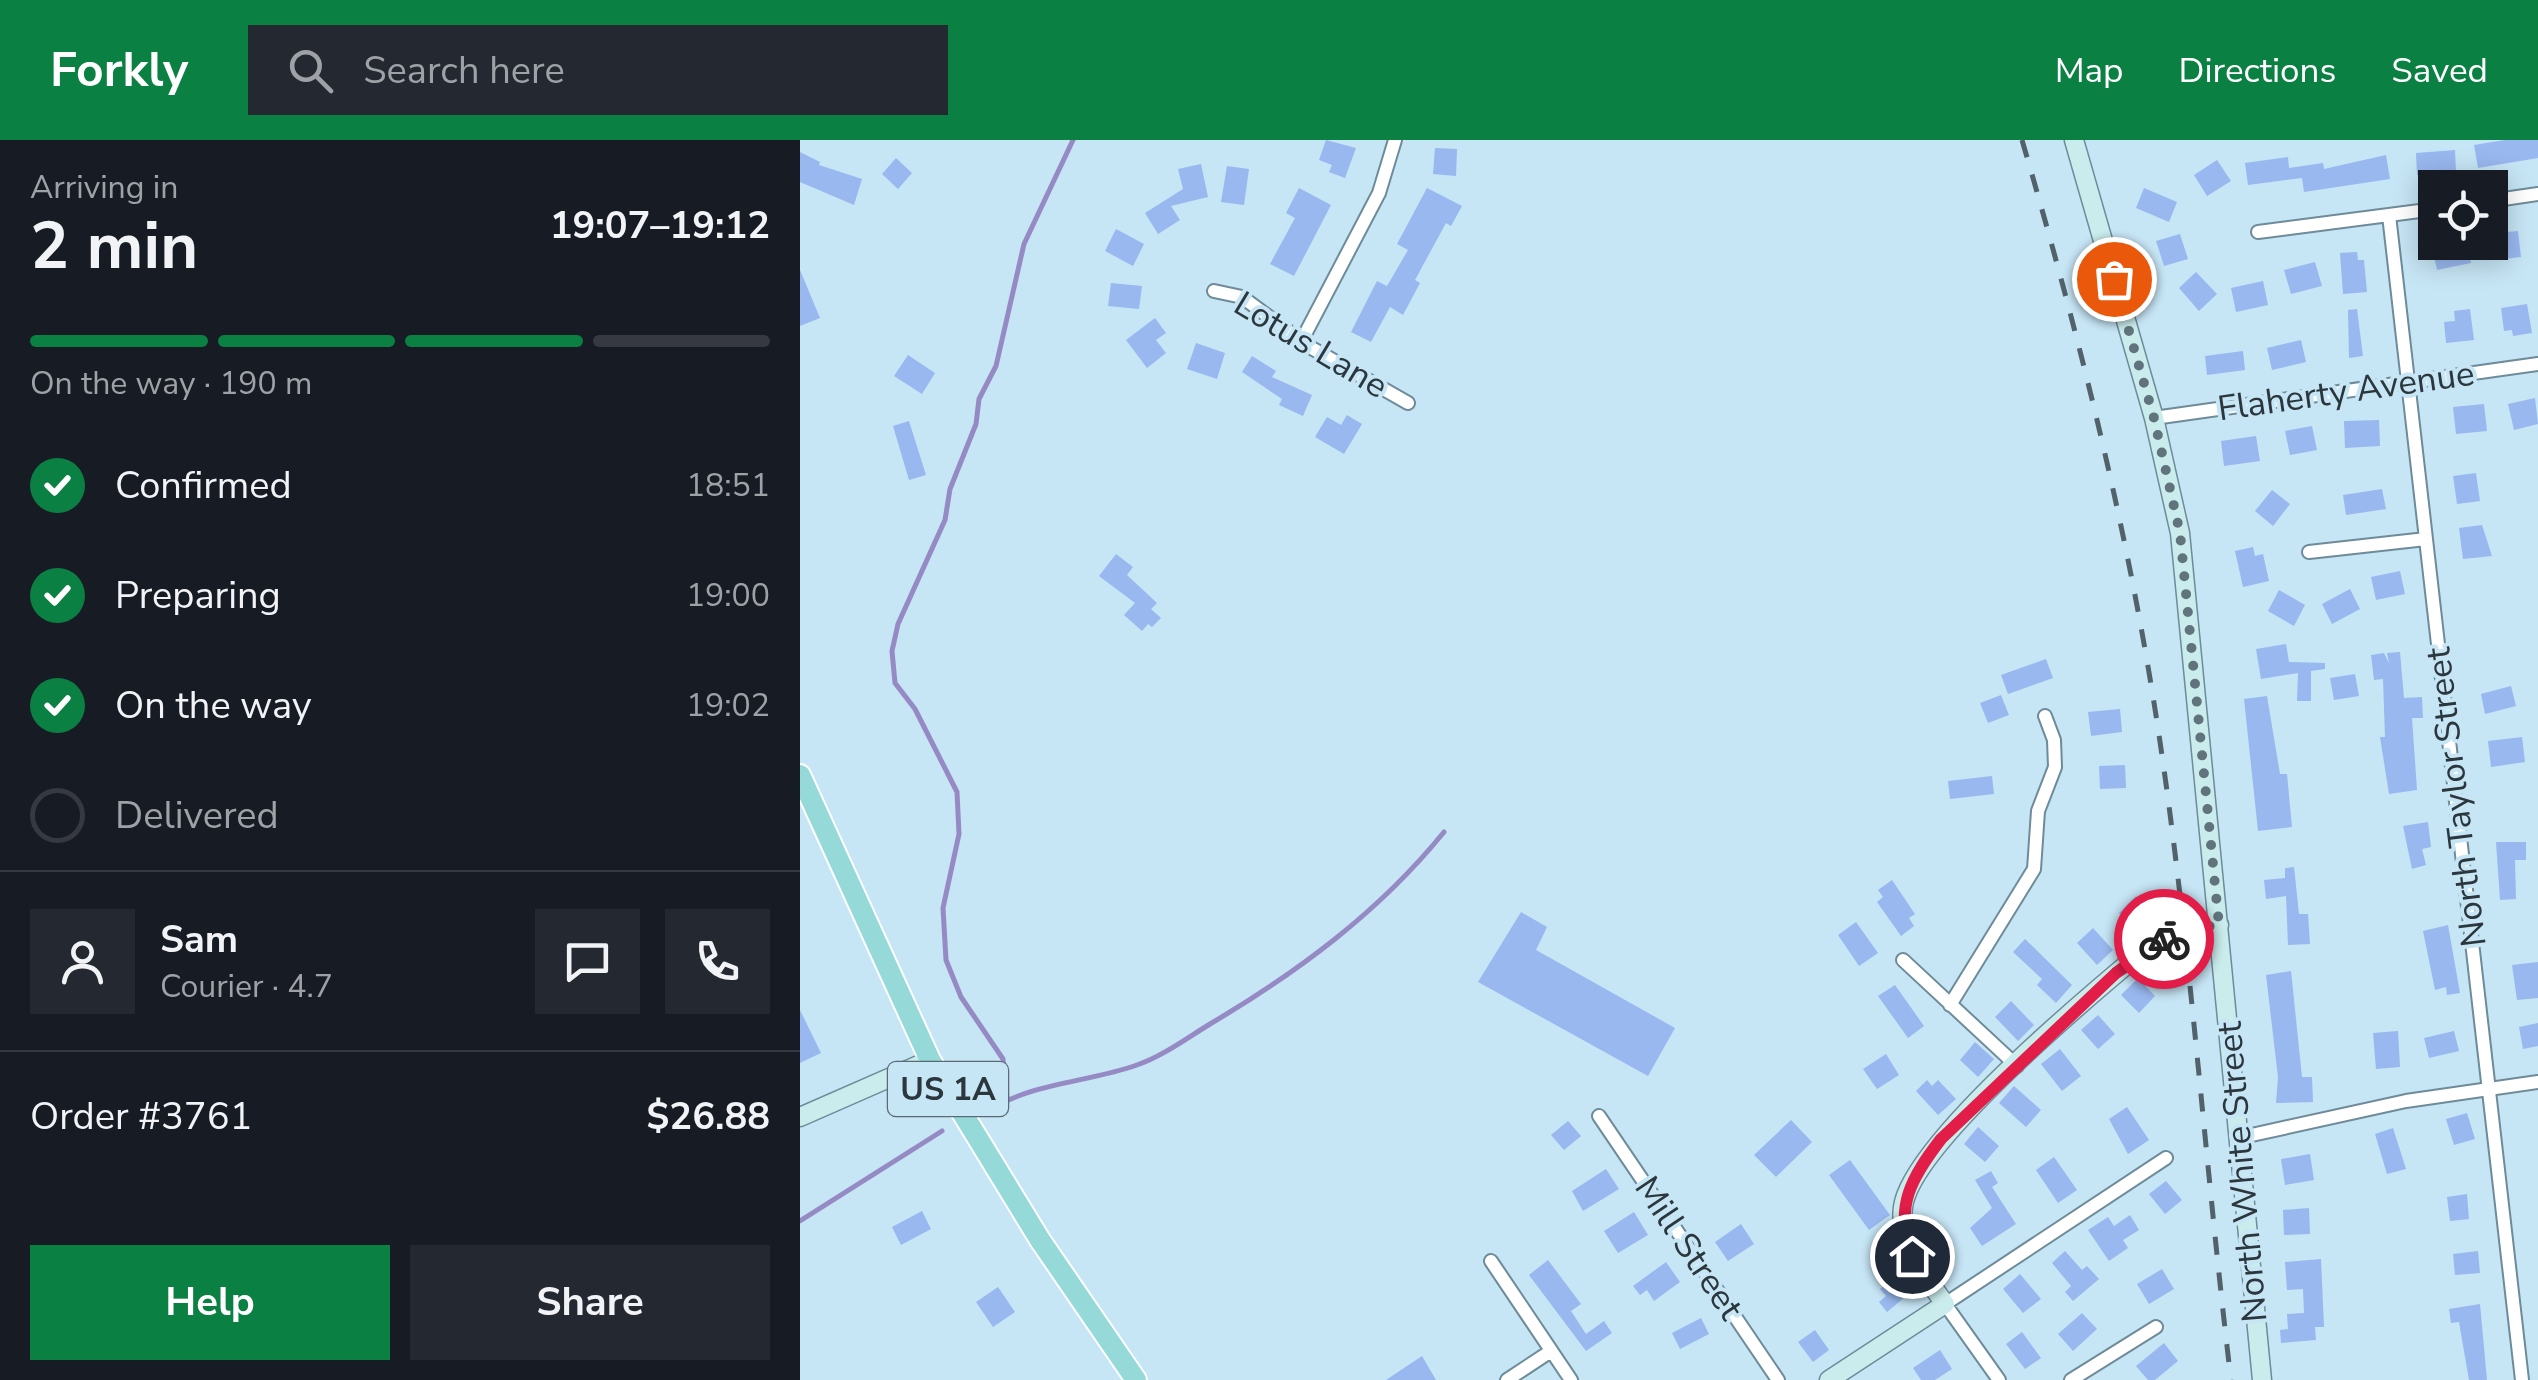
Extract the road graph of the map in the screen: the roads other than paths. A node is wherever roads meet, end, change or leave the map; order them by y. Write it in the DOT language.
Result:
graph roads {
  1 [pos="1395,140"];
  2 [pos="2074,140"];
  3 [pos="2538,194"];
  4 [pos="2508,198"];
  5 [pos="2418,211"];
  6 [pos="2389,215"];
  7 [pos="2258,232"];
  8 [pos="1214,290"];
  9 [pos="1302,340"];
  10 [pos="2538,364"];
  11 [pos="2411,382"];
  12 [pos="1408,403"];
  13 [pos="2154,418"];
  14 [pos="2426,539"];
  15 [pos="2309,552"];
  16 [pos="2045,716"];
  17 [pos="800,775"];
  18 [pos="2219,925"];
  19 [pos="1904,960"];
  20 [pos="1950,1005"];
  21 [pos="930,1060"];
  22 [pos="2016,1066"];
  23 [pos="2538,1082"];
  24 [pos="2490,1088"];
  25 [pos="1599,1116"];
  26 [pos="800,1117"];
  27 [pos="2238,1138"];
  28 [pos="2166,1158"];
  29 [pos="1492,1261"];
  30 [pos="1945,1304"];
  31 [pos="2156,1327"];
  32 [pos="1551,1351"];
  33 [pos="1136,1380"];
  34 [pos="1508,1380"];
  35 [pos="1570,1380"];
  36 [pos="1778,1380"];
  37 [pos="1829,1380"];
  38 [pos="1999,1380"];
  39 [pos="2072,1380"];
  40 [pos="2262,1380"];
  41 [pos="2522,1380"];
  1 -- 9 [label="street"];
  2 -- 13 [label="main road, North White Street"];
  3 -- 4 [label="street"];
  5 -- 6 [label="street"];
  6 -- 7 [label="street"];
  6 -- 11 [label="street, North Taylor Street"];
  8 -- 9 [label="street, Lotus Lane"];
  9 -- 12 [label="street, Lotus Lane"];
  10 -- 11 [label="street, Flaherty Avenue"];
  11 -- 13 [label="street, Flaherty Avenue"];
  11 -- 14 [label="street, North Taylor Street"];
  13 -- 18 [label="main road, North White Street"];
  14 -- 15 [label="street"];
  14 -- 24 [label="street, North Taylor Street"];
  16 -- 20 [label="street"];
  17 -- 21 [label="main road, US 1A"];
  18 -- 22 [label="main road"];
  18 -- 27 [label="main road, North White Street"];
  19 -- 20 [label="street"];
  20 -- 22 [label="street"];
  21 -- 26 [label="main road"];
  21 -- 33 [label="main road, US 1A"];
  22 -- 30 [label="main road"];
  23 -- 24 [label="street"];
  24 -- 27 [label="street"];
  24 -- 41 [label="street, North Taylor Street"];
  25 -- 36 [label="street, Mill Street"];
  27 -- 40 [label="main road, North White Street"];
  28 -- 30 [label="street"];
  29 -- 32 [label="street"];
  30 -- 37 [label="main road"];
  30 -- 38 [label="street"];
  31 -- 39 [label="street"];
  32 -- 34 [label="street"];
  32 -- 35 [label="street"];
}
